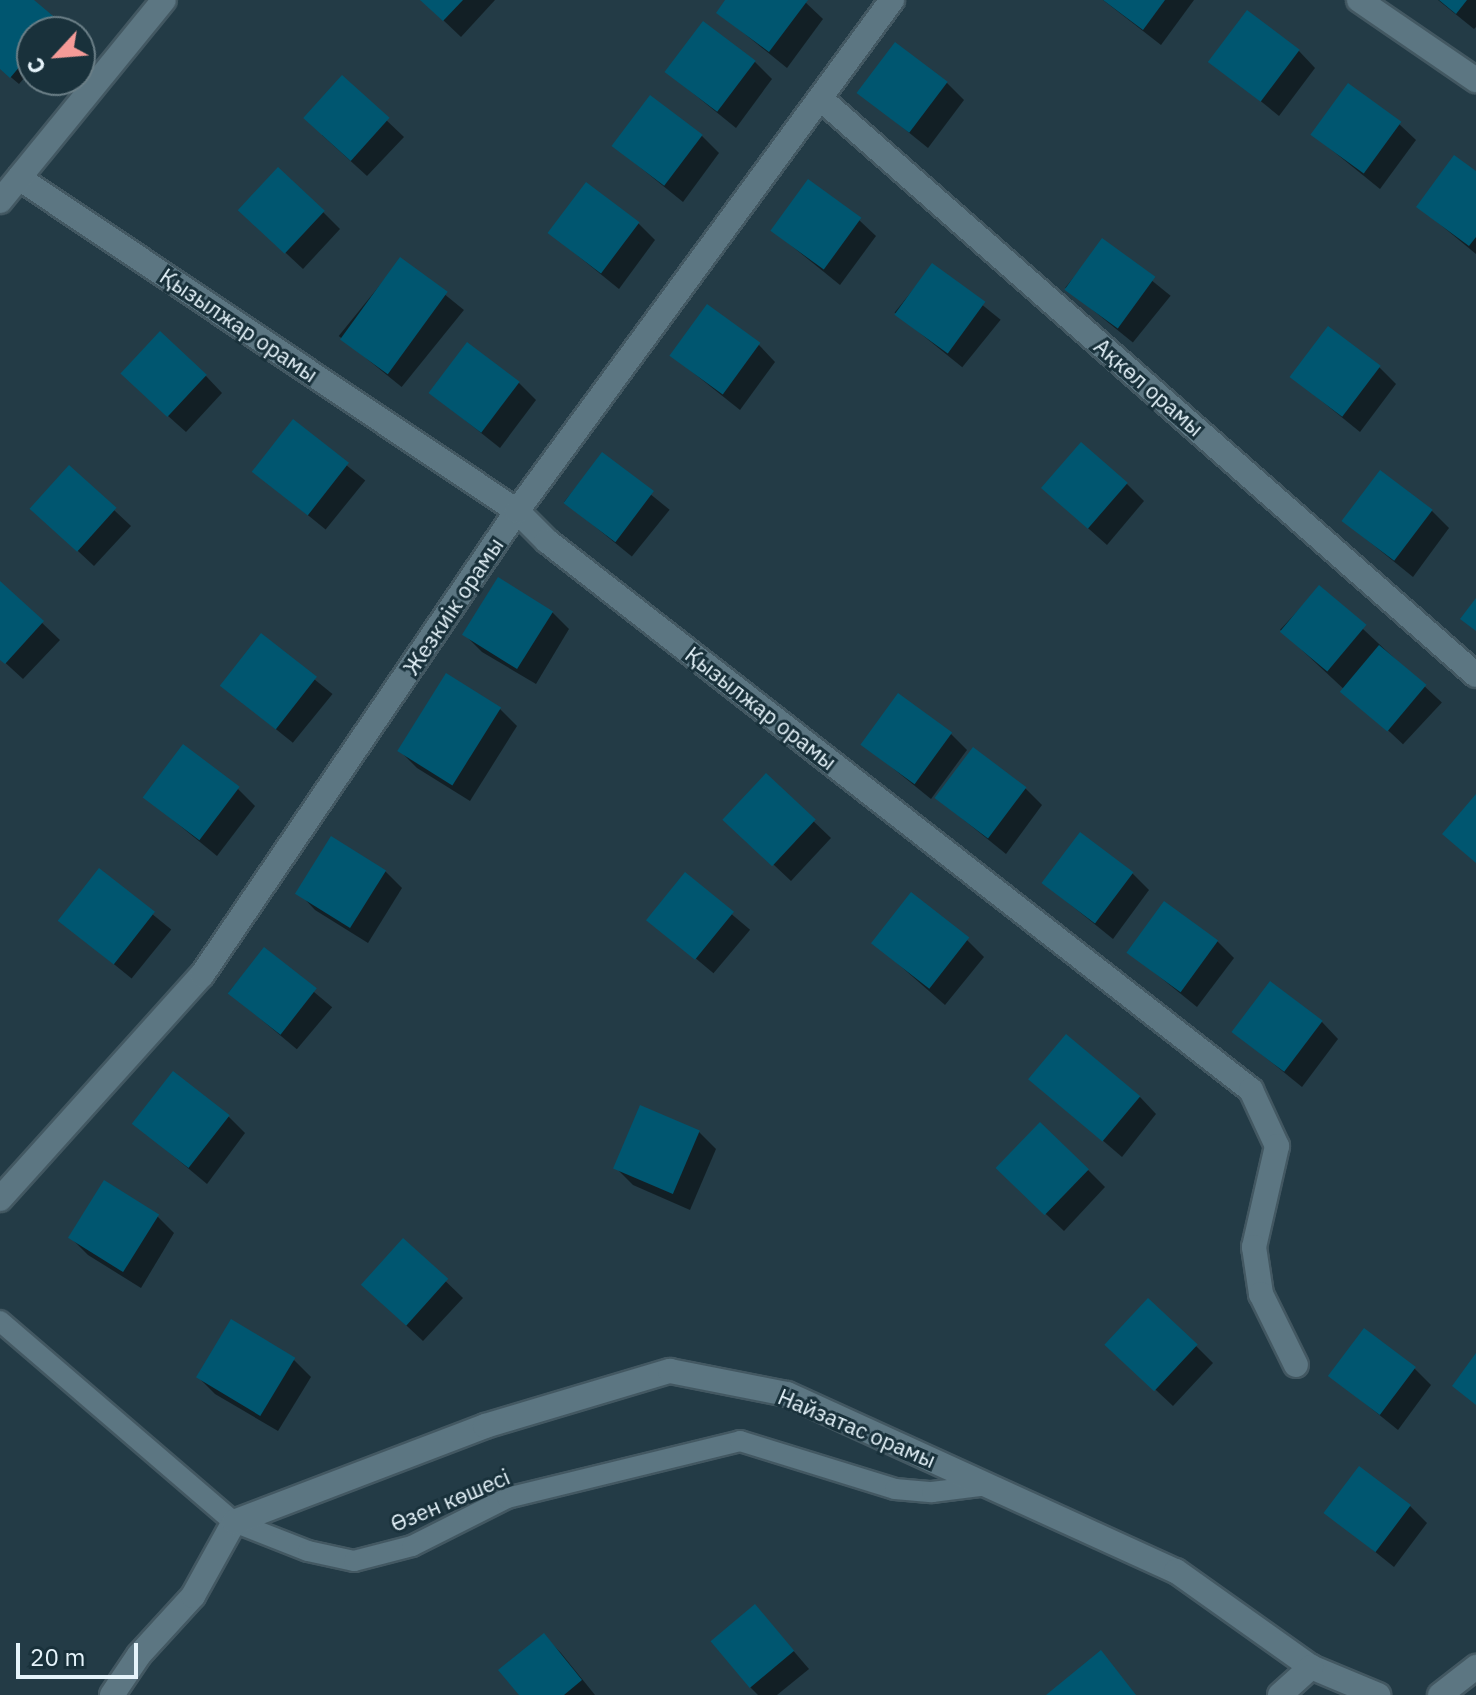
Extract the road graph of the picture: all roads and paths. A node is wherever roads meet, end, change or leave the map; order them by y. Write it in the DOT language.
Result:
graph roads {
  1 [pos="164,0"];
  2 [pos="892,0"];
  3 [pos="1359,0"];
  4 [pos="1476,80"];
  5 [pos="821,99"];
  6 [pos="19,178"];
  7 [pos="0,201"];
  8 [pos="517,511"];
  9 [pos="1476,675"];
  10 [pos="0,1199"];
  11 [pos="0,1321"];
  12 [pos="1296,1365"];
  13 [pos="988,1485"];
  14 [pos="234,1522"];
  15 [pos="1311,1667"];
  16 [pos="1476,1667"];
  17 [pos="112,1695"];
  18 [pos="1280,1695"];
  19 [pos="1378,1695"];
  20 [pos="1440,1695"];
  1 -- 6 [label="street"];
  2 -- 5 [label="street, Жезкиік орамы"];
  3 -- 4 [label="street"];
  5 -- 8 [label="street, Жезкиік орамы"];
  5 -- 9 [label="street, Ақкөл орамы"];
  6 -- 7 [label="street"];
  6 -- 8 [label="street, Қызылжар орамы"];
  8 -- 10 [label="street, Жезкиік орамы"];
  8 -- 12 [label="street, Қызылжар орамы"];
  11 -- 14 [label="lane, Өзен көшесі"];
  13 -- 14 [label="lane, Өзен көшесі"];
  13 -- 14 [label="street, Найзатас орамы"];
  13 -- 15 [label="street, Найзатас орамы"];
  14 -- 17 [label="street"];
  15 -- 18 [label="street"];
  15 -- 19 [label="street, Найзатас орамы"];
  16 -- 20 [label="street"];
}
